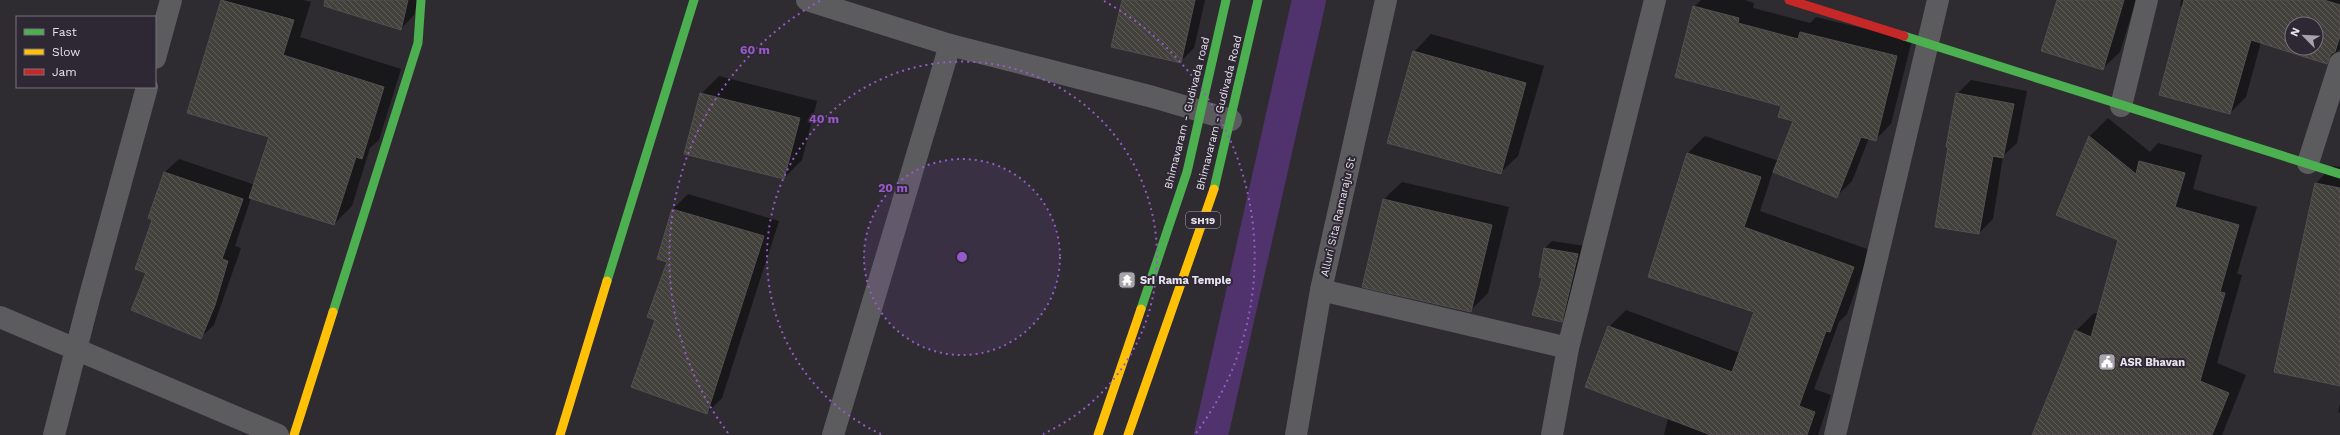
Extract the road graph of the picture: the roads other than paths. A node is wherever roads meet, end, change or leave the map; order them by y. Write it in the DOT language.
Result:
graph roads {
  1 [pos="171,0"];
  2 [pos="421,0"];
  3 [pos="694,0"];
  4 [pos="807,0"];
  5 [pos="1226,0"];
  6 [pos="1258,0"];
  7 [pos="1386,0"];
  8 [pos="1655,0"];
  9 [pos="1789,0"];
  10 [pos="1938,0"];
  11 [pos="2147,0"];
  12 [pos="1928,44"];
  13 [pos="950,45"];
  14 [pos="156,54"];
  15 [pos="2340,63"];
  16 [pos="147,88"];
  17 [pos="2121,106"];
  18 [pos="1201,110"];
  19 [pos="1231,120"];
  20 [pos="2308,163"];
  21 [pos="2340,174"];
  22 [pos="1321,290"];
  23 [pos="0,317"];
  24 [pos="1568,348"];
  25 [pos="76,350"];
  26 [pos="54,435"];
  27 [pos="278,435"];
  28 [pos="294,435"];
  29 [pos="560,435"];
  30 [pos="833,435"];
  31 [pos="1098,435"];
  32 [pos="1128,435"];
  33 [pos="1296,435"];
  34 [pos="1552,435"];
  35 [pos="1835,435"];
  1 -- 14 [label="street"];
  2 -- 28 [label="street"];
  3 -- 29 [label="street"];
  4 -- 13 [label="street"];
  5 -- 18 [label="street, Bhimavaram - Gudivada road / SH19"];
  6 -- 19 [label="street, Bhimavaram - Gudivada Road / SH19"];
  7 -- 22 [label="street, Alluri Sita Ramaraju St"];
  8 -- 24 [label="street"];
  9 -- 12 [label="street"];
  10 -- 12 [label="street"];
  11 -- 17 [label="street"];
  12 -- 17 [label="street"];
  12 -- 35 [label="street"];
  13 -- 18 [label="street"];
  13 -- 30 [label="street"];
  15 -- 20 [label="street"];
  16 -- 25 [label="street"];
  17 -- 20 [label="street"];
  18 -- 19 [label="street"];
  18 -- 31 [label="street, Bhimavaram - Gudivada road / SH19"];
  19 -- 32 [label="street, Bhimavaram - Gudivada Road / SH19"];
  20 -- 21 [label="street"];
  22 -- 24 [label="street"];
  22 -- 33 [label="street, Alluri Sita Ramaraju St"];
  23 -- 25 [label="street"];
  24 -- 34 [label="street"];
  25 -- 26 [label="street"];
  25 -- 27 [label="street"];
}
